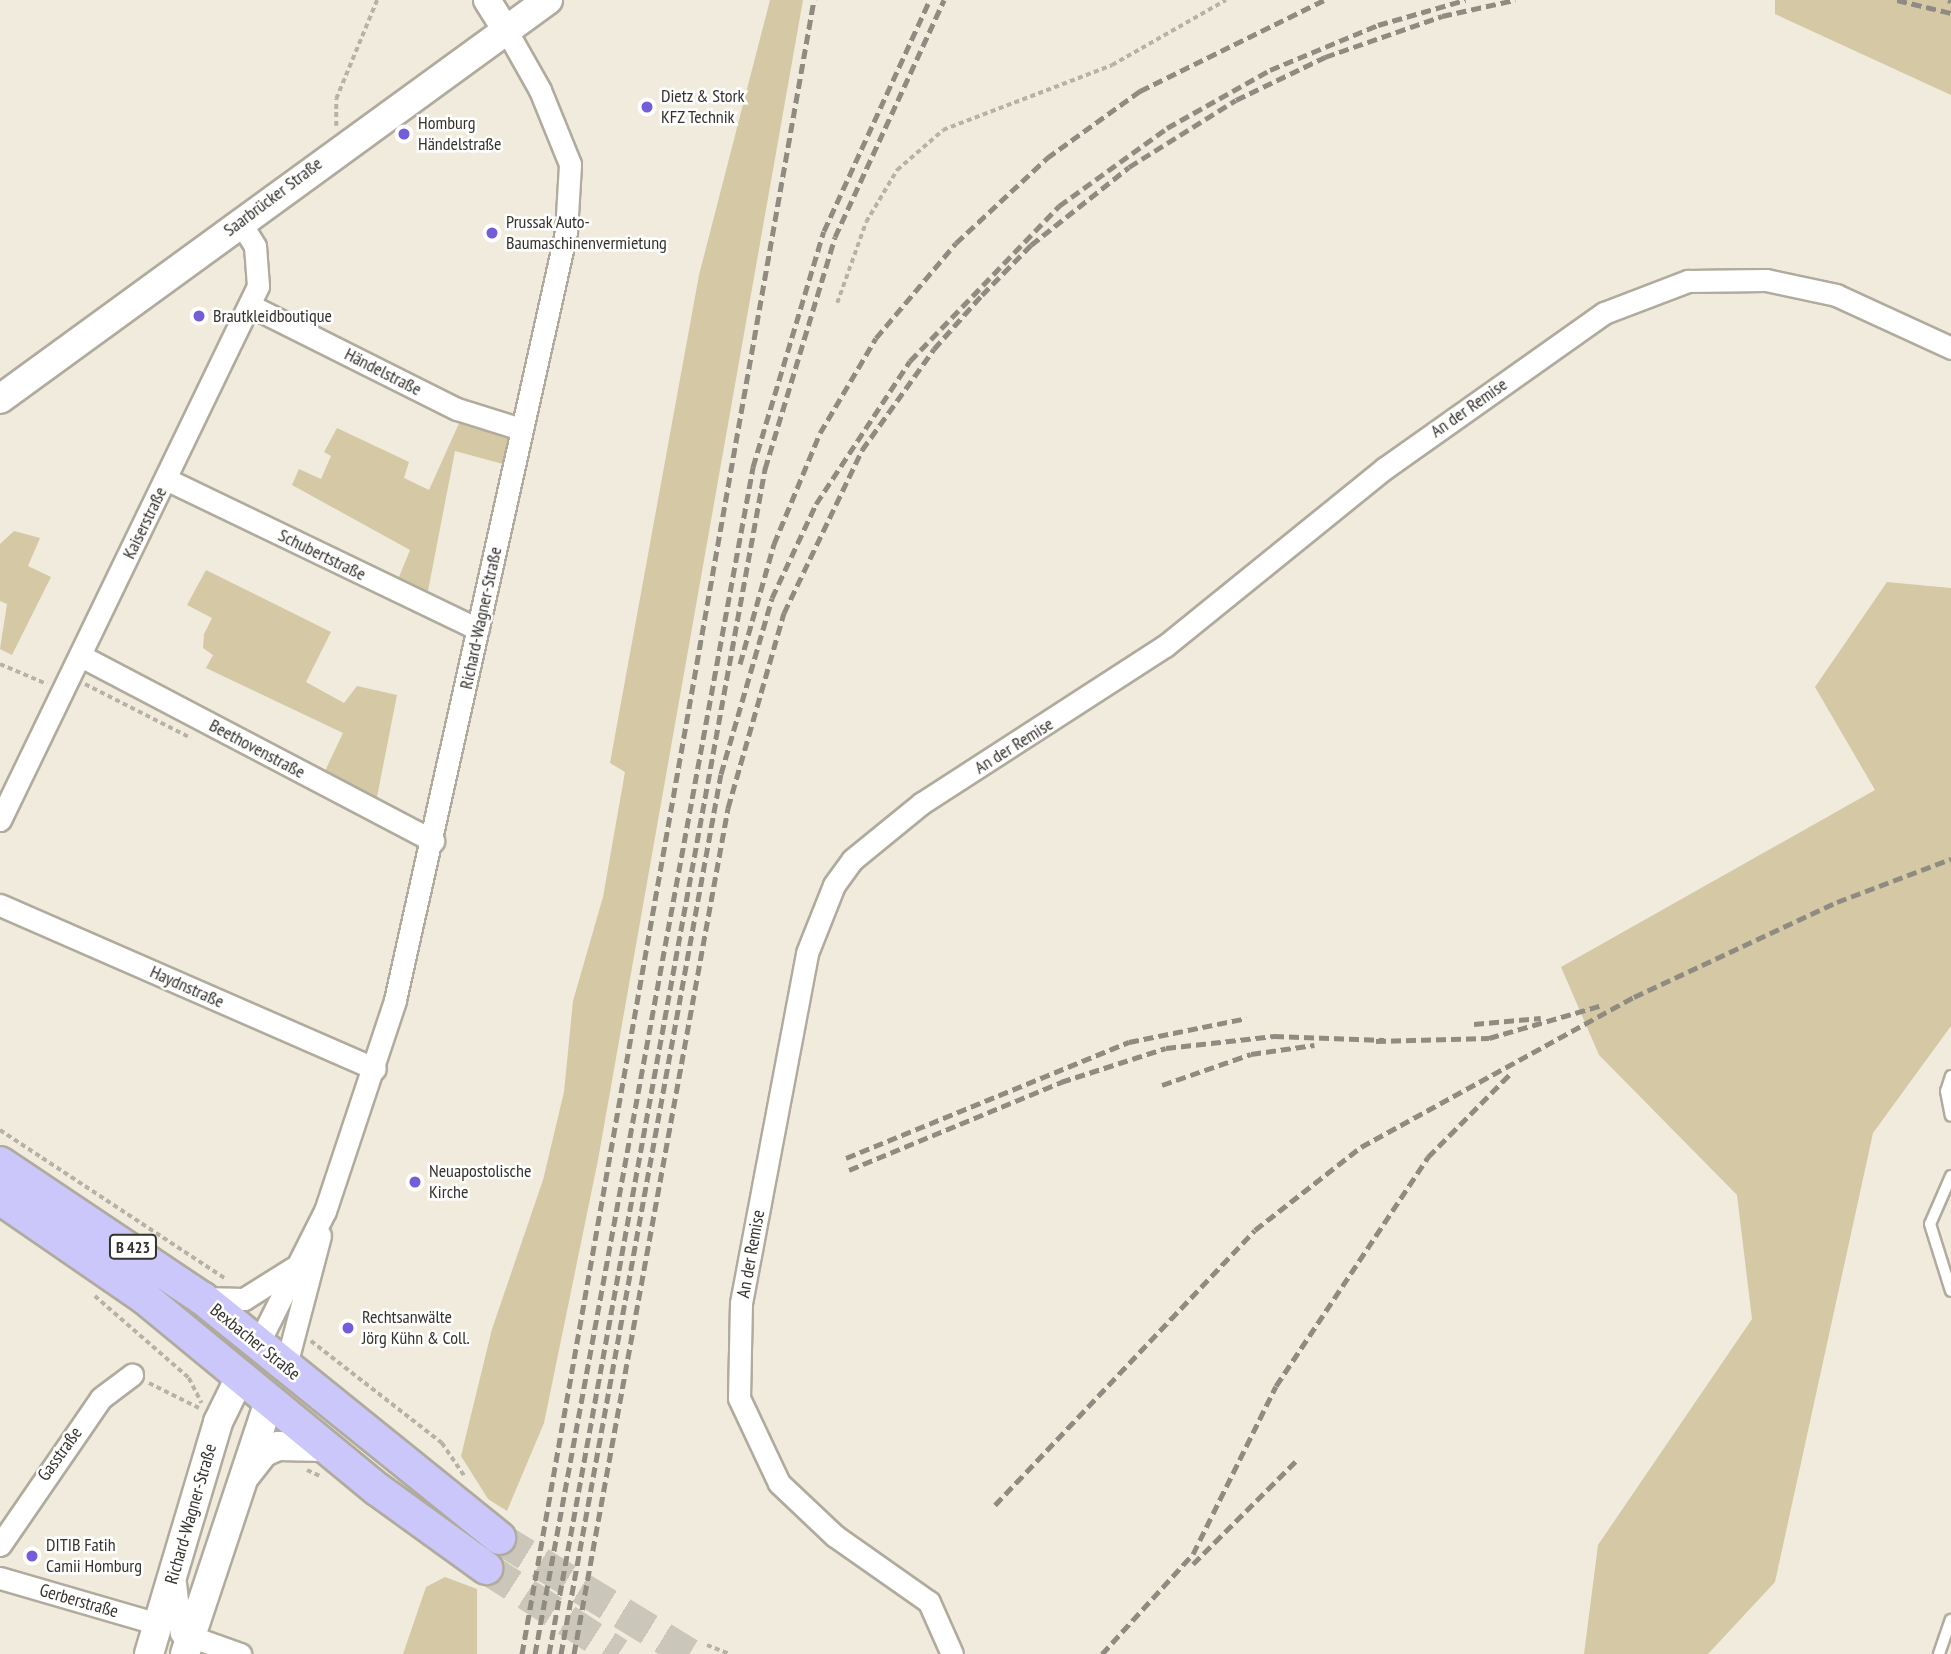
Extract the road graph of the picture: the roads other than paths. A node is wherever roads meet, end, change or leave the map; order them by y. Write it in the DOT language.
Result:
graph roads {
  1 [pos="487,0"];
  2 [pos="548,0"];
  3 [pos="506,30"];
  4 [pos="240,222"];
  5 [pos="249,305"];
  6 [pos="1951,348"];
  7 [pos="0,398"];
  8 [pos="521,429"];
  9 [pos="166,479"];
  10 [pos="478,629"];
  11 [pos="81,656"];
  12 [pos="0,820"];
  13 [pos="433,841"];
  14 [pos="0,905"];
  15 [pos="375,1069"];
  16 [pos="1951,1076"];
  17 [pos="1951,1116"];
  18 [pos="0,1163"];
  19 [pos="1951,1176"];
  20 [pos="0,1198"];
  21 [pos="325,1211"];
  22 [pos="297,1265"];
  23 [pos="1951,1291"];
  24 [pos="202,1298"];
  25 [pos="259,1342"];
  26 [pos="286,1365"];
  27 [pos="132,1375"];
  28 [pos="240,1377"];
  29 [pos="269,1401"];
  30 [pos="324,1447"];
  31 [pos="233,1499"];
  32 [pos="499,1538"];
  33 [pos="0,1545"];
  34 [pos="175,1567"];
  35 [pos="486,1567"];
  36 [pos="0,1578"];
  37 [pos="1951,1620"];
  38 [pos="158,1624"];
  39 [pos="187,1646"];
  40 [pos="149,1654"];
  41 [pos="240,1654"];
  42 [pos="952,1654"];
  43 [pos="1939,1654"];
  1 -- 3 [label="street"];
  2 -- 3 [label="main road, Saarbrücker Straße"];
  3 -- 4 [label="main road, Saarbrücker Straße"];
  3 -- 8 [label="street, Richard-Wagner-Straße"];
  4 -- 5 [label="street, Kaiserstraße"];
  4 -- 7 [label="main road, Saarbrücker Straße"];
  5 -- 8 [label="street, Händelstraße"];
  5 -- 9 [label="street, Kaiserstraße"];
  6 -- 42 [label="street, An der Remise"];
  8 -- 10 [label="street, Richard-Wagner-Straße"];
  9 -- 10 [label="street, Schubertstraße"];
  9 -- 11 [label="street, Kaiserstraße"];
  10 -- 13 [label="street, Richard-Wagner-Straße"];
  11 -- 12 [label="street, Kaiserstraße"];
  11 -- 13 [label="street, Beethovenstraße"];
  13 -- 15 [label="street, Richard-Wagner-Straße"];
  14 -- 15 [label="street, Haydnstraße"];
  15 -- 21 [label="street, Richard-Wagner-Straße"];
  16 -- 17 [label="lane"];
  18 -- 24 [label="main road, Bexbacher Straße / B 423"];
  19 -- 23 [label="lane"];
  20 -- 28 [label="main road, Bexbacher Straße / B 423"];
  21 -- 22 [label="street, Richard-Wagner-Straße"];
  21 -- 26 [label="street, Richard-Wagner-Straße"];
  22 -- 24 [label="street, Richard-Wagner-Straße"];
  22 -- 25 [label="street, Richard-Wagner-Straße"];
  24 -- 25 [label="main road, Bexbacher Straße / B 423"];
  25 -- 26 [label="main road, Bexbacher Straße / B 423"];
  25 -- 28 [label="main road"];
  26 -- 29 [label="main road"];
  26 -- 32 [label="main road, Bexbacher Straße / B 423"];
  27 -- 33 [label="street, Gasstraße"];
  28 -- 29 [label="main road, Bexbacher Straße / B 423"];
  28 -- 34 [label="main road, Richard-Wagner-Straße"];
  29 -- 30 [label="main road, Bexbacher Straße / B 423"];
  29 -- 31 [label="main road, Richard-Wagner-Straße"];
  30 -- 31 [label="main road"];
  30 -- 35 [label="main road, Bexbacher Straße / B 423"];
  31 -- 39 [label="main road, Richard-Wagner-Straße"];
  34 -- 38 [label="main road, Richard-Wagner-Straße"];
  34 -- 39 [label="street"];
  36 -- 38 [label="street, Gerberstraße"];
  37 -- 43 [label="lane"];
  38 -- 40 [label="main road, Richard-Wagner-Straße"];
  39 -- 41 [label="street"];
}
